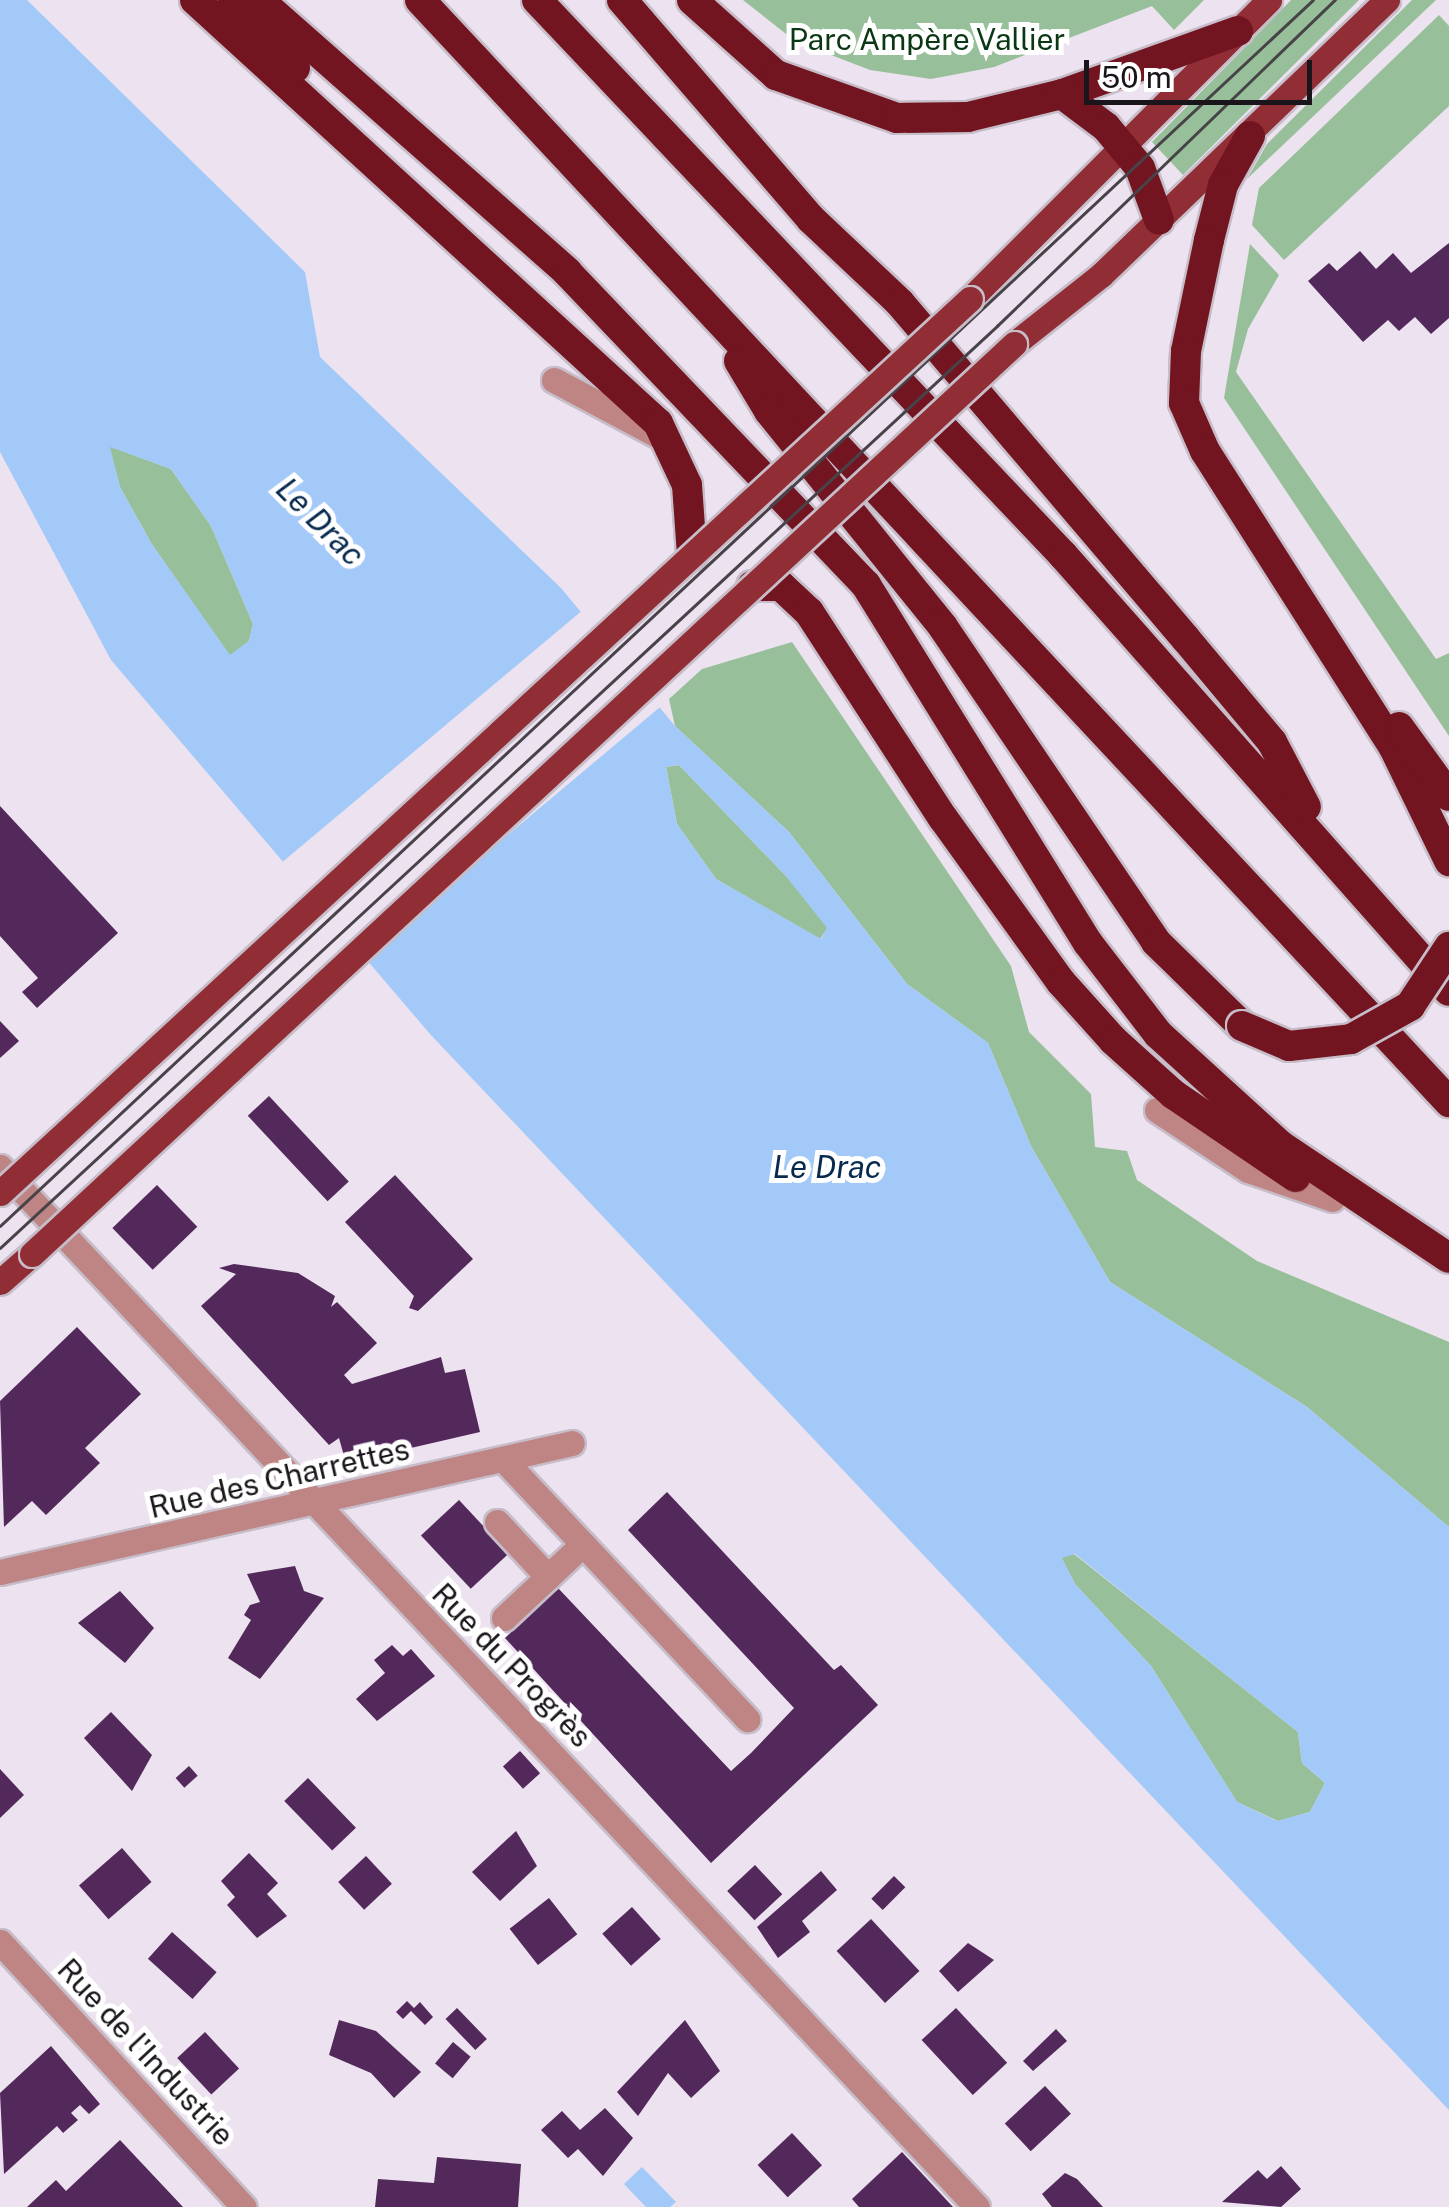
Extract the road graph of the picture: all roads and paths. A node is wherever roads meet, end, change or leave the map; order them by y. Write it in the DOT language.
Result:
graph roads {
  1 [pos="195,0"];
  2 [pos="233,0"];
  3 [pos="259,0"];
  4 [pos="420,0"];
  5 [pos="538,0"];
  6 [pos="622,0"];
  7 [pos="692,0"];
  8 [pos="1269,0"];
  9 [pos="1388,0"];
  10 [pos="1238,31"];
  11 [pos="1062,94"];
  12 [pos="1250,136"];
  13 [pos="1124,147"];
  14 [pos="379,161"];
  15 [pos="1159,220"];
  16 [pos="712,316"];
  17 [pos="554,380"];
  18 [pos="670,442"];
  19 [pos="692,555"];
  20 [pos="752,586"];
  21 [pos="1318,622"];
  22 [pos="1449,796"];
  23 [pos="1329,850"];
  24 [pos="1449,861"];
  25 [pos="1449,947"];
  26 [pos="1449,990"];
  27 [pos="1449,1102"];
  28 [pos="1157,1110"];
  29 [pos="0,1167"];
  30 [pos="0,1193"];
  31 [pos="1332,1199"];
  32 [pos="1439,1252"];
  33 [pos="0,1282"];
  34 [pos="572,1443"];
  35 [pos="503,1459"];
  36 [pos="314,1506"];
  37 [pos="497,1522"];
  38 [pos="583,1544"];
  39 [pos="0,1572"];
  40 [pos="548,1577"];
  41 [pos="504,1618"];
  42 [pos="747,1718"];
  43 [pos="0,1942"];
  44 [pos="244,2207"];
  45 [pos="977,2207"];
  1 -- 14 [label="highway"];
  2 -- 14 [label="highway"];
  3 -- 32 [label="highway"];
  4 -- 16 [label="highway"];
  5 -- 23 [label="highway"];
  6 -- 23 [label="highway"];
  7 -- 11 [label="highway"];
  8 -- 10 [label="main road"];
  9 -- 12 [label="main road"];
  10 -- 11 [label="highway"];
  10 -- 13 [label="main road"];
  11 -- 13 [label="highway"];
  12 -- 15 [label="main road"];
  12 -- 21 [label="highway"];
  13 -- 15 [label="highway"];
  13 -- 19 [label="main road, bridge"];
  14 -- 18 [label="highway"];
  15 -- 20 [label="main road, bridge"];
  16 -- 25 [label="highway, bridge"];
  16 -- 27 [label="highway"];
  17 -- 18 [label="street"];
  18 -- 19 [label="highway"];
  19 -- 30 [label="main road, bridge"];
  20 -- 31 [label="highway"];
  20 -- 33 [label="main road, bridge"];
  21 -- 22 [label="highway"];
  21 -- 24 [label="highway"];
  23 -- 26 [label="highway"];
  28 -- 31 [label="street"];
  29 -- 36 [label="street, Rue du Progrès"];
  31 -- 32 [label="highway"];
  34 -- 35 [label="street, Rue des Charrettes"];
  35 -- 36 [label="street, Rue des Charrettes"];
  35 -- 38 [label="street"];
  36 -- 39 [label="street, Rue des Charrettes"];
  36 -- 45 [label="street, Rue du Progrès"];
  37 -- 40 [label="street"];
  38 -- 40 [label="street"];
  38 -- 42 [label="street"];
  40 -- 41 [label="street"];
  43 -- 44 [label="street, Rue de l'Industrie"];
}
